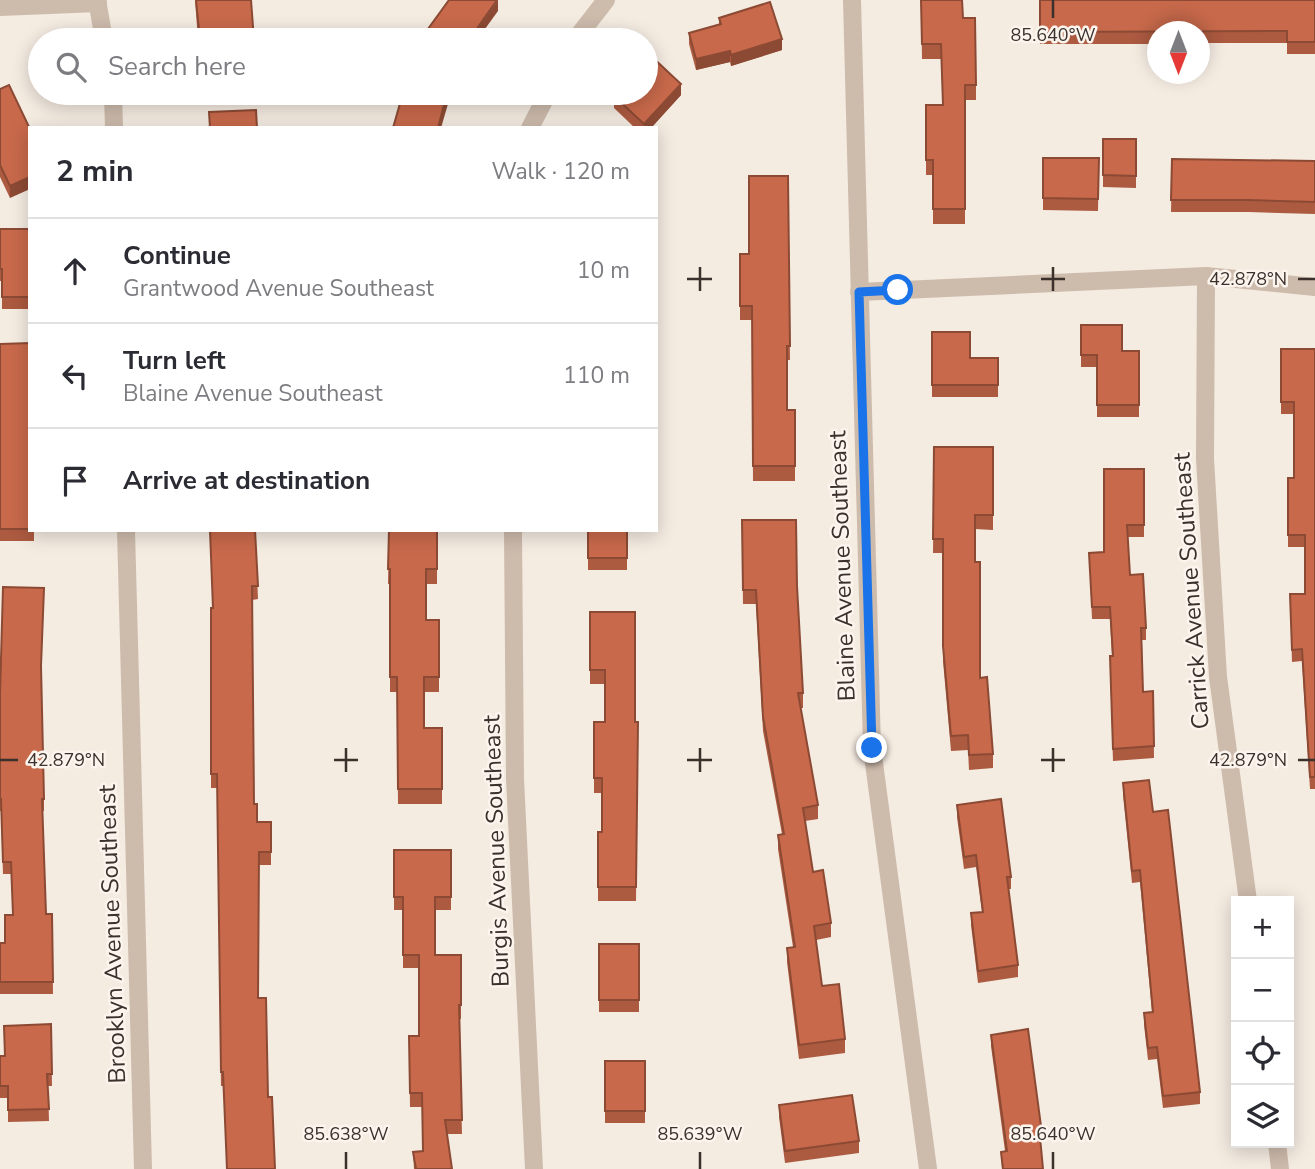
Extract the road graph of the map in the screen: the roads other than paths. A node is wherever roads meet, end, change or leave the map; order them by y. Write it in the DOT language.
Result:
graph roads {
  1 [pos="606,0"];
  2 [pos="852,0"];
  3 [pos="97,2"];
  4 [pos="0,7"];
  5 [pos="102,28"];
  6 [pos="584,28"];
  7 [pos="113,105"];
  8 [pos="542,105"];
  9 [pos="114,126"];
  10 [pos="531,126"];
  11 [pos="1206,276"];
  12 [pos="1315,287"];
  13 [pos="859,292"];
  14 [pos="126,532"];
  15 [pos="513,532"];
  16 [pos="1247,896"];
  17 [pos="1278,1148"];
  18 [pos="143,1169"];
  19 [pos="534,1169"];
  20 [pos="928,1169"];
  21 [pos="1280,1169"];
  1 -- 6 [label="street"];
  2 -- 13 [label="street, Blaine Avenue Southeast"];
  3 -- 4 [label="street"];
  3 -- 5 [label="street"];
  7 -- 9 [label="street"];
  8 -- 10 [label="street"];
  11 -- 12 [label="street"];
  11 -- 13 [label="street"];
  11 -- 16 [label="street, Carrick Avenue Southeast"];
  13 -- 20 [label="street, Blaine Avenue Southeast"];
  14 -- 18 [label="street, Brooklyn Avenue Southeast"];
  15 -- 19 [label="street, Burgis Avenue Southeast"];
  17 -- 21 [label="street"];
}
